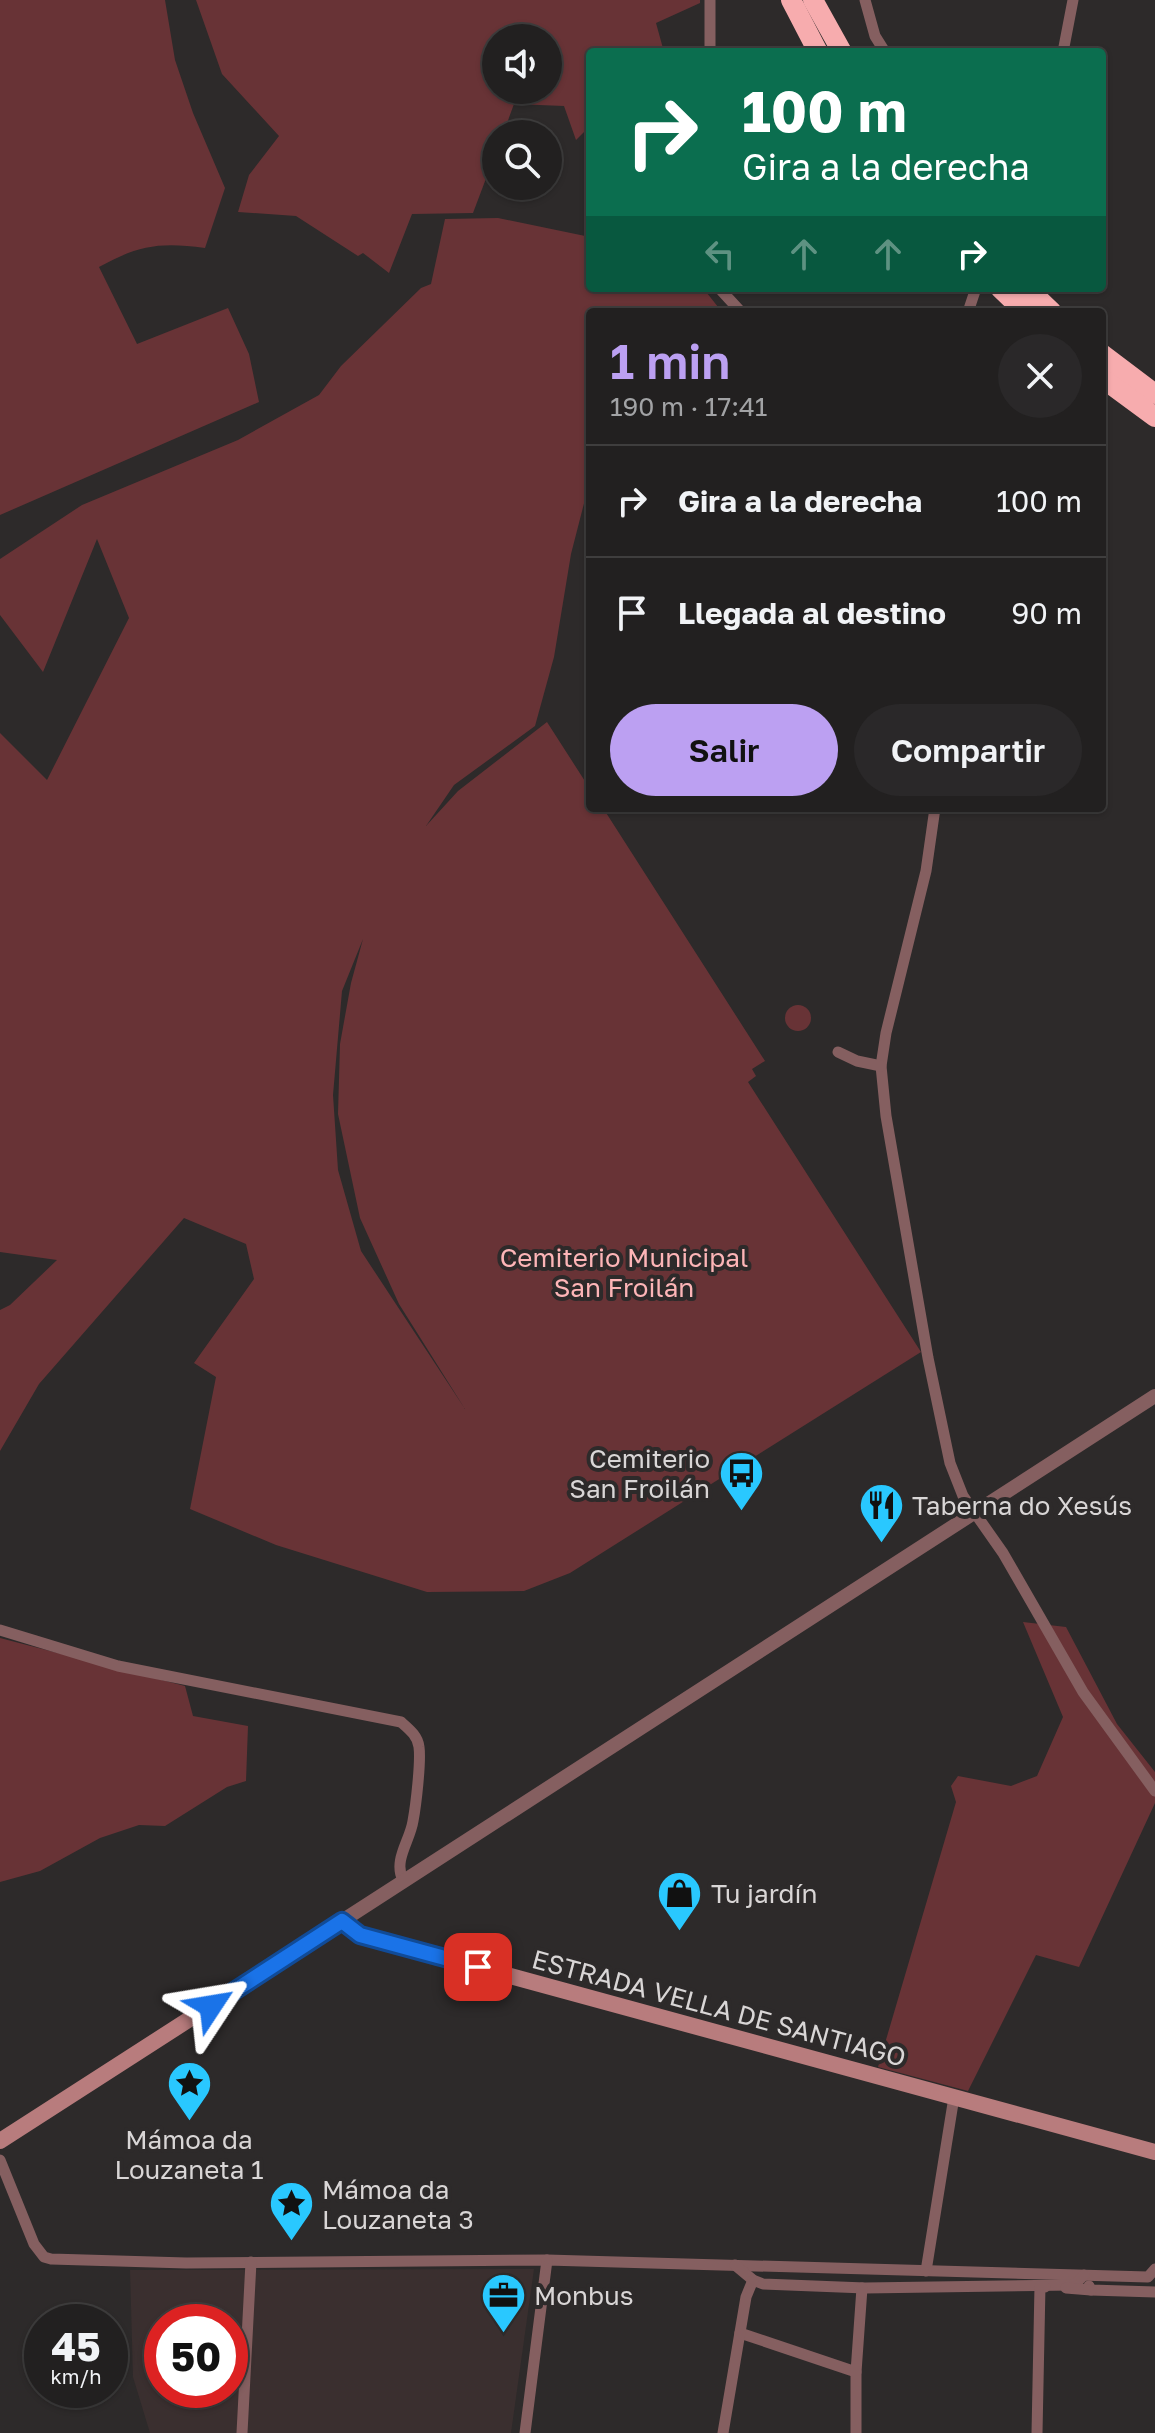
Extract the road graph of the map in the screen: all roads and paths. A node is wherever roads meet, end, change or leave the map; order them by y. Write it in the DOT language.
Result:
graph roads {
  1 [pos="710,0"];
  2 [pos="791,0"];
  3 [pos="813,0"];
  4 [pos="865,0"];
  5 [pos="1073,0"];
  6 [pos="710,48"];
  7 [pos="816,48"];
  8 [pos="840,48"];
  9 [pos="882,48"];
  10 [pos="1064,48"];
  11 [pos="723,292"];
  12 [pos="1004,292"];
  13 [pos="1031,292"];
  14 [pos="737,308"];
  15 [pos="1021,308"];
  16 [pos="1048,308"];
  17 [pos="1106,357"];
  18 [pos="1106,381"];
  19 [pos="1155,394"];
  20 [pos="1155,417"];
  21 [pos="934,812"];
  22 [pos="838,1052"];
  23 [pos="881,1066"];
  24 [pos="1155,1396"];
  25 [pos="974,1511"];
  26 [pos="0,1630"];
  27 [pos="1155,1791"];
  28 [pos="403,1880"];
  29 [pos="342,1921"];
  30 [pos="954,2097"];
  31 [pos="0,2141"];
  32 [pos="1155,2152"];
  33 [pos="0,2160"];
  34 [pos="547,2260"];
  35 [pos="251,2262"];
  36 [pos="734,2265"];
  37 [pos="762,2266"];
  38 [pos="864,2268"];
  39 [pos="1155,2269"];
  40 [pos="926,2271"];
  41 [pos="1084,2275"];
  42 [pos="755,2280"];
  43 [pos="1040,2286"];
  44 [pos="862,2287"];
  45 [pos="1091,2290"];
  46 [pos="1155,2292"];
  47 [pos="740,2333"];
  48 [pos="856,2372"];
  49 [pos="242,2433"];
  50 [pos="525,2433"];
  51 [pos="723,2433"];
  52 [pos="856,2433"];
  53 [pos="1037,2433"];
  1 -- 6 [label="street"];
  2 -- 7 [label="highway"];
  3 -- 8 [label="highway"];
  4 -- 9 [label="street"];
  5 -- 10 [label="street"];
  11 -- 14 [label="street"];
  12 -- 15 [label="highway"];
  13 -- 16 [label="highway"];
  17 -- 19 [label="highway"];
  18 -- 20 [label="highway"];
  21 -- 23 [label="street"];
  22 -- 23 [label="street"];
  23 -- 25 [label="street"];
  24 -- 25 [label="street"];
  25 -- 27 [label="street"];
  25 -- 28 [label="street"];
  26 -- 28 [label="street"];
  28 -- 29 [label="street"];
  29 -- 30 [label="main road, ESTRADA VELLA DE SANTIAGO"];
  29 -- 31 [label="main road"];
  30 -- 32 [label="main road, ESTRADA VELLA DE SANTIAGO"];
  30 -- 40 [label="street"];
  33 -- 35 [label="street"];
  34 -- 35 [label="street"];
  34 -- 36 [label="street"];
  34 -- 50 [label="street"];
  35 -- 49 [label="street"];
  36 -- 37 [label="street"];
  36 -- 42 [label="street"];
  37 -- 38 [label="street"];
  37 -- 42 [label="street"];
  38 -- 40 [label="street"];
  38 -- 44 [label="street"];
  39 -- 41 [label="street"];
  40 -- 41 [label="street"];
  41 -- 43 [label="street"];
  41 -- 45 [label="street"];
  42 -- 44 [label="street"];
  42 -- 47 [label="street"];
  43 -- 44 [label="street"];
  43 -- 45 [label="street"];
  43 -- 53 [label="street"];
  44 -- 48 [label="street"];
  45 -- 46 [label="street"];
  47 -- 48 [label="street"];
  47 -- 51 [label="street"];
  48 -- 52 [label="street"];
}
